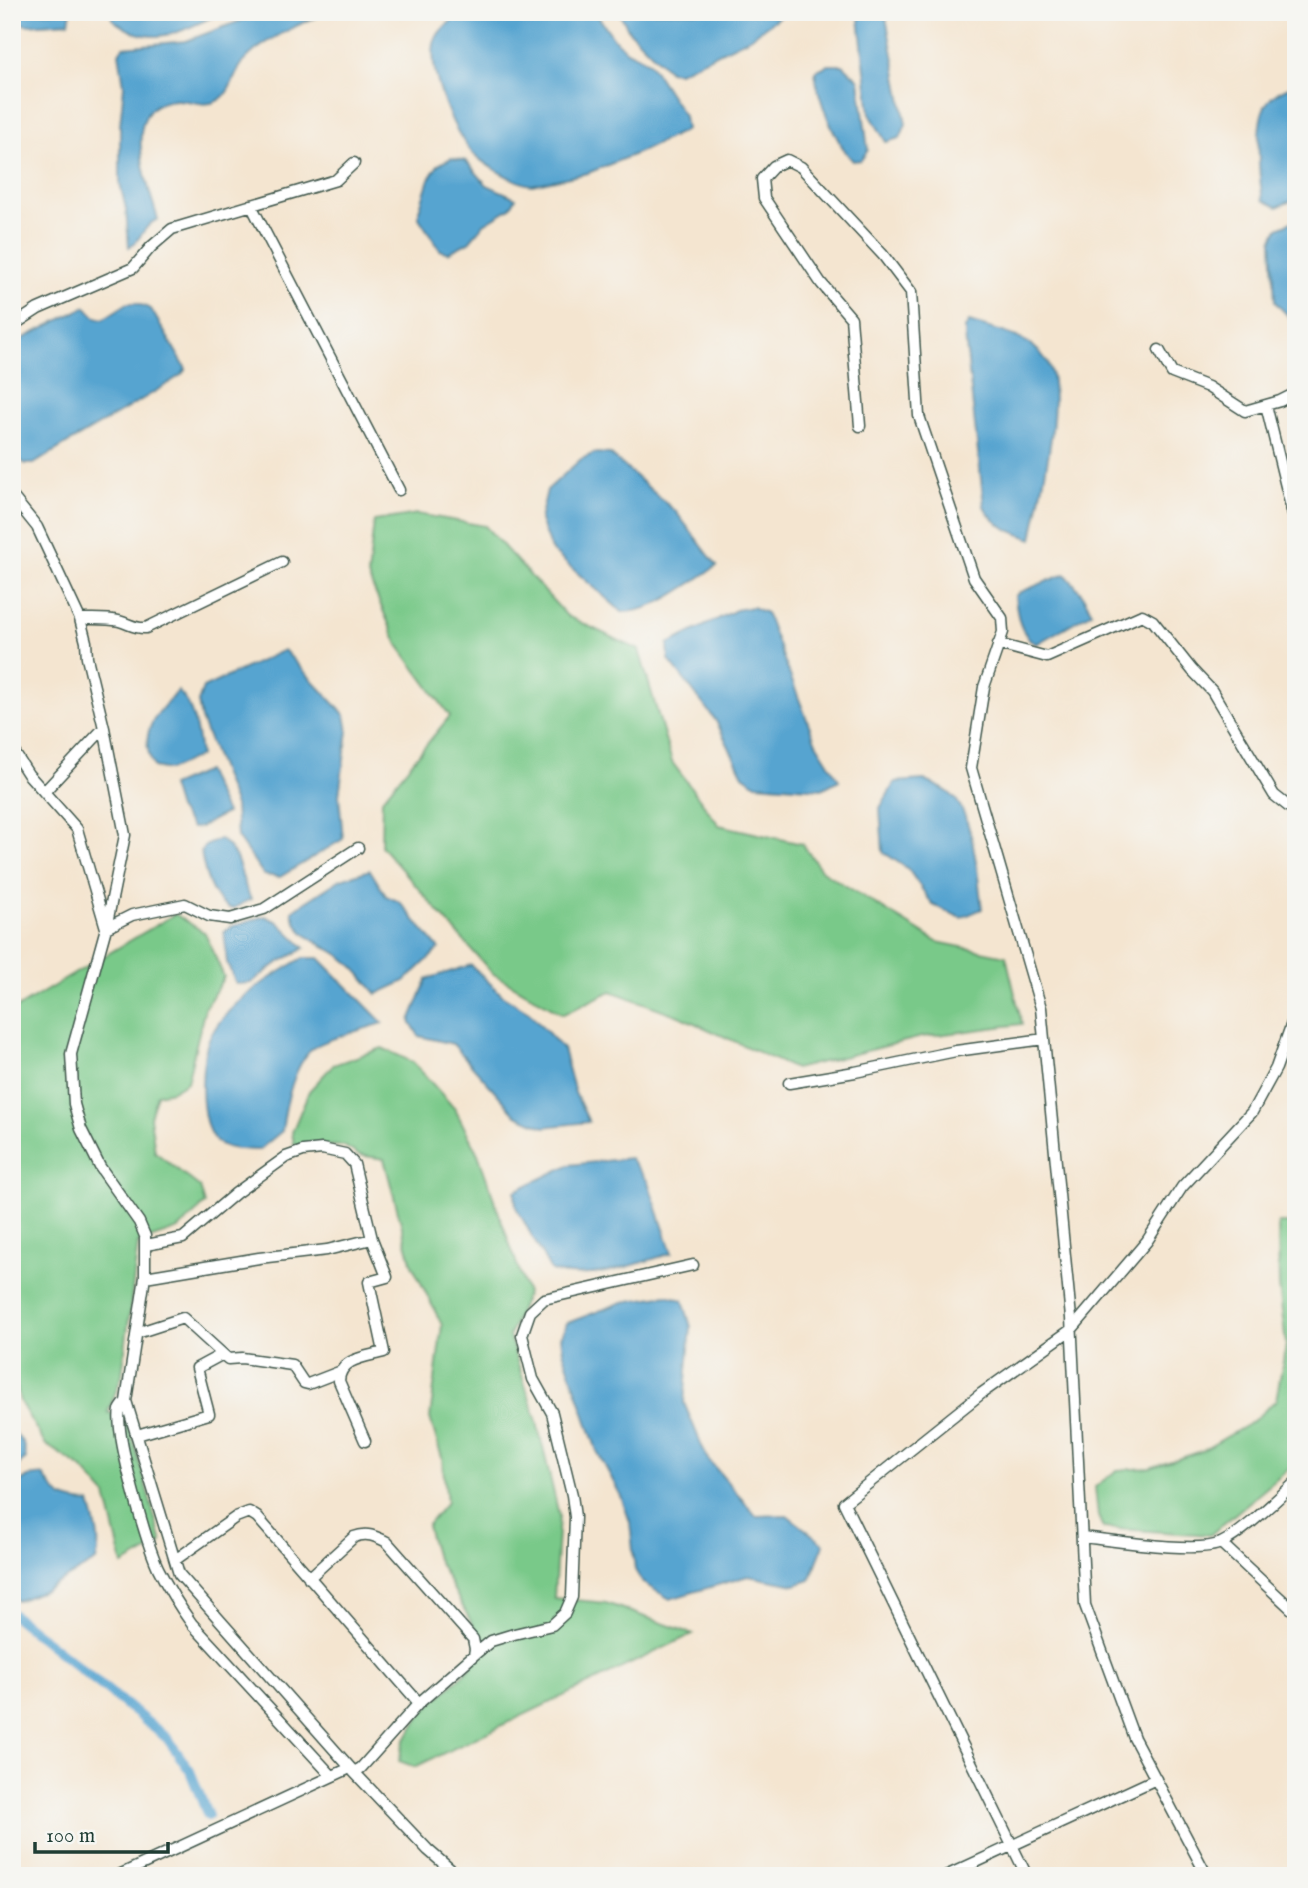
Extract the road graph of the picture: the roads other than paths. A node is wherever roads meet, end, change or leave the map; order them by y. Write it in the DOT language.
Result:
graph roads {
  1 [pos="354,163"];
  2 [pos="251,205"];
  3 [pos="12,326"];
  4 [pos="1159,350"];
  5 [pos="1296,393"];
  6 [pos="1266,405"];
  7 [pos="860,426"];
  8 [pos="399,489"];
  9 [pos="12,496"];
  10 [pos="1296,527"];
  11 [pos="282,562"];
  12 [pos="79,619"];
  13 [pos="998,644"];
  14 [pos="104,728"];
  15 [pos="12,749"];
  16 [pos="1296,789"];
  17 [pos="44,792"];
  18 [pos="1294,811"];
  19 [pos="358,848"];
  20 [pos="106,928"];
  21 [pos="1296,1012"];
  22 [pos="1044,1039"];
  23 [pos="789,1083"];
  24 [pos="372,1239"];
  25 [pos="146,1245"];
  26 [pos="693,1265"];
  27 [pos="145,1277"];
  28 [pos="1072,1329"];
  29 [pos="137,1333"];
  30 [pos="221,1355"];
  31 [pos="340,1372"];
  32 [pos="126,1401"];
  33 [pos="137,1435"];
  34 [pos="365,1441"];
  35 [pos="1296,1482"];
  36 [pos="1082,1538"];
  37 [pos="1221,1543"];
  38 [pos="175,1560"];
  39 [pos="309,1578"];
  40 [pos="1296,1613"];
  41 [pos="474,1655"];
  42 [pos="419,1703"];
  43 [pos="352,1770"];
  44 [pos="332,1776"];
  45 [pos="1156,1779"];
  46 [pos="1012,1845"];
  47 [pos="117,1876"];
  48 [pos="458,1876"];
  49 [pos="946,1876"];
  50 [pos="1027,1876"];
  51 [pos="1207,1876"];
  1 -- 2 [label="street"];
  2 -- 3 [label="street"];
  2 -- 8 [label="street"];
  4 -- 6 [label="street"];
  5 -- 6 [label="street"];
  6 -- 10 [label="street"];
  7 -- 13 [label="street"];
  9 -- 12 [label="street"];
  11 -- 12 [label="street"];
  12 -- 14 [label="street"];
  13 -- 18 [label="street"];
  13 -- 22 [label="street"];
  14 -- 17 [label="street"];
  14 -- 20 [label="street"];
  15 -- 17 [label="street"];
  16 -- 18 [label="street"];
  17 -- 20 [label="street"];
  19 -- 20 [label="street"];
  20 -- 25 [label="street"];
  21 -- 28 [label="street"];
  22 -- 23 [label="street"];
  22 -- 28 [label="street"];
  24 -- 25 [label="street"];
  24 -- 27 [label="street"];
  24 -- 31 [label="street"];
  25 -- 27 [label="street"];
  26 -- 41 [label="street"];
  27 -- 29 [label="street"];
  28 -- 36 [label="street"];
  28 -- 46 [label="street"];
  29 -- 30 [label="street"];
  29 -- 32 [label="street"];
  30 -- 31 [label="street"];
  30 -- 33 [label="street"];
  31 -- 34 [label="street"];
  32 -- 33 [label="street"];
  32 -- 44 [label="street"];
  33 -- 38 [label="street"];
  35 -- 37 [label="street"];
  36 -- 37 [label="street"];
  36 -- 45 [label="street"];
  37 -- 40 [label="street"];
  38 -- 39 [label="street"];
  38 -- 43 [label="street"];
  39 -- 41 [label="street"];
  39 -- 42 [label="street"];
  41 -- 42 [label="street"];
  42 -- 43 [label="street"];
  43 -- 44 [label="street"];
  43 -- 48 [label="street"];
  44 -- 47 [label="street"];
  45 -- 46 [label="street"];
  45 -- 51 [label="street"];
  46 -- 49 [label="street"];
  46 -- 50 [label="street"];
}
